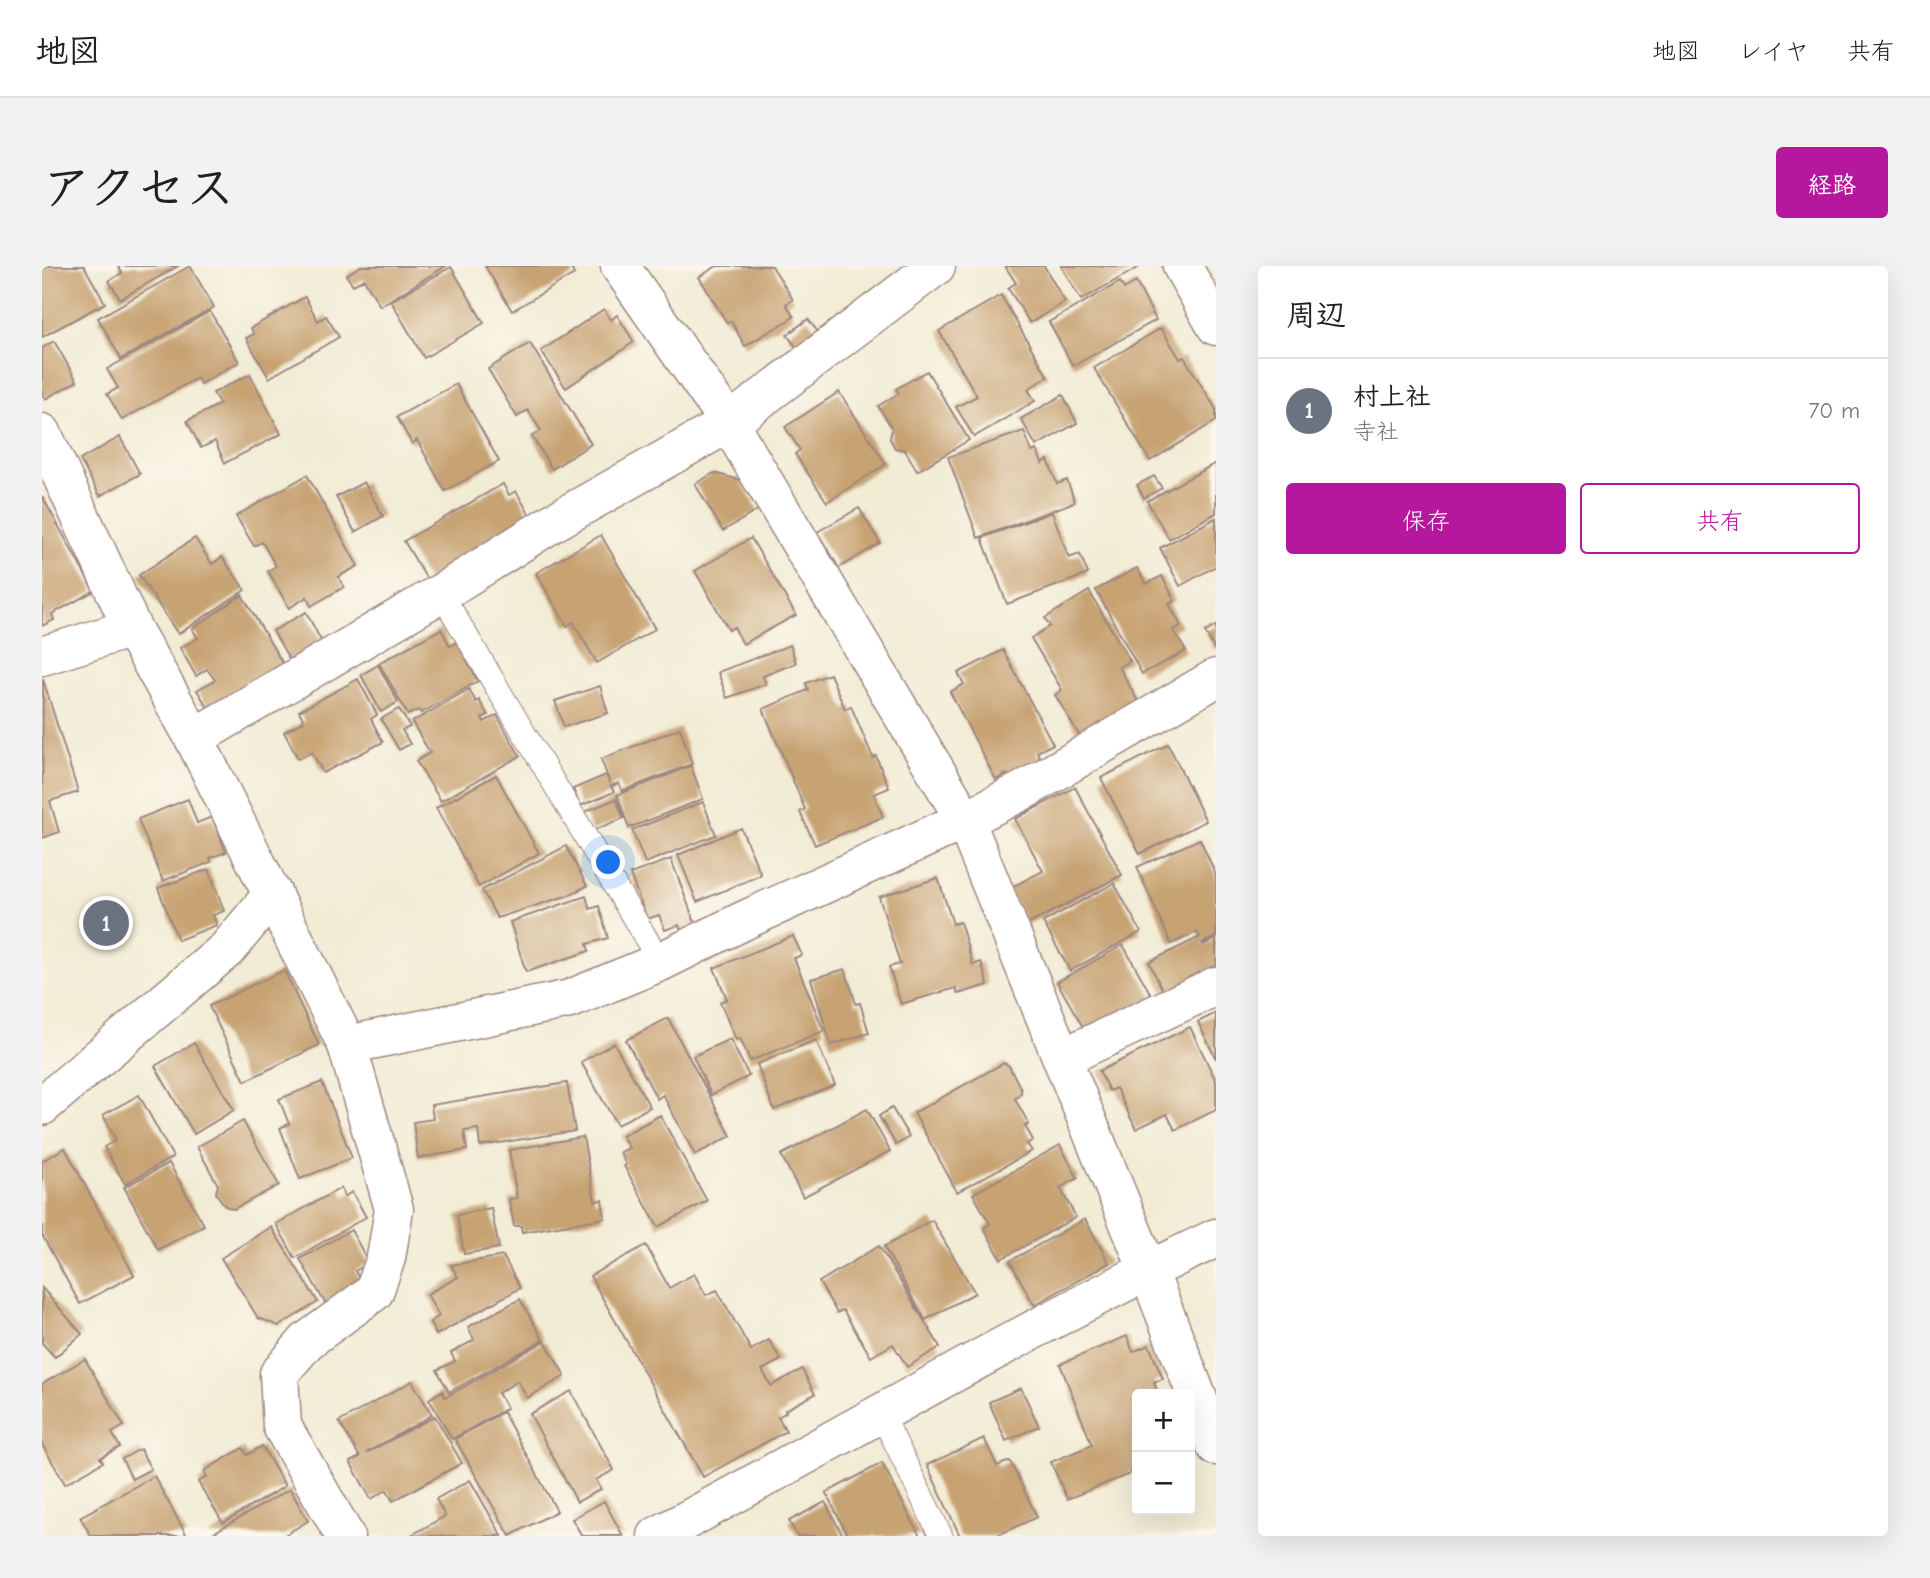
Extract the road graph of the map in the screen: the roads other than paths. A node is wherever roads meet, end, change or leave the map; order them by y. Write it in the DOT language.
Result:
graph roads {
  1 [pos="620,266"];
  2 [pos="936,266"];
  3 [pos="1182,266"];
  4 [pos="1216,326"];
  5 [pos="729,424"];
  6 [pos="42,433"];
  7 [pos="441,593"];
  8 [pos="132,628"];
  9 [pos="42,656"];
  10 [pos="1216,678"];
  11 [pos="194,738"];
  12 [pos="965,821"];
  13 [pos="273,894"];
  14 [pos="660,962"];
  15 [pos="1216,986"];
  16 [pos="347,1045"];
  17 [pos="1062,1058"];
  18 [pos="42,1106"];
  19 [pos="1216,1238"];
  20 [pos="1148,1270"];
  21 [pos="881,1413"];
  22 [pos="1216,1446"];
  23 [pos="665,1534"];
  24 [pos="345,1536"];
  25 [pos="941,1536"];
  1 -- 5 [label="street"];
  2 -- 5 [label="street"];
  3 -- 4 [label="street"];
  5 -- 7 [label="street"];
  5 -- 12 [label="street"];
  6 -- 8 [label="street"];
  7 -- 11 [label="street"];
  7 -- 14 [label="lane"];
  8 -- 9 [label="street"];
  8 -- 11 [label="street"];
  10 -- 12 [label="street"];
  11 -- 13 [label="street"];
  12 -- 14 [label="street"];
  12 -- 17 [label="street"];
  13 -- 16 [label="street"];
  13 -- 18 [label="street"];
  14 -- 16 [label="street"];
  15 -- 17 [label="street"];
  16 -- 24 [label="street"];
  17 -- 20 [label="street"];
  19 -- 20 [label="street"];
  20 -- 21 [label="street"];
  20 -- 22 [label="street"];
  21 -- 23 [label="street"];
  21 -- 25 [label="lane"];
}
